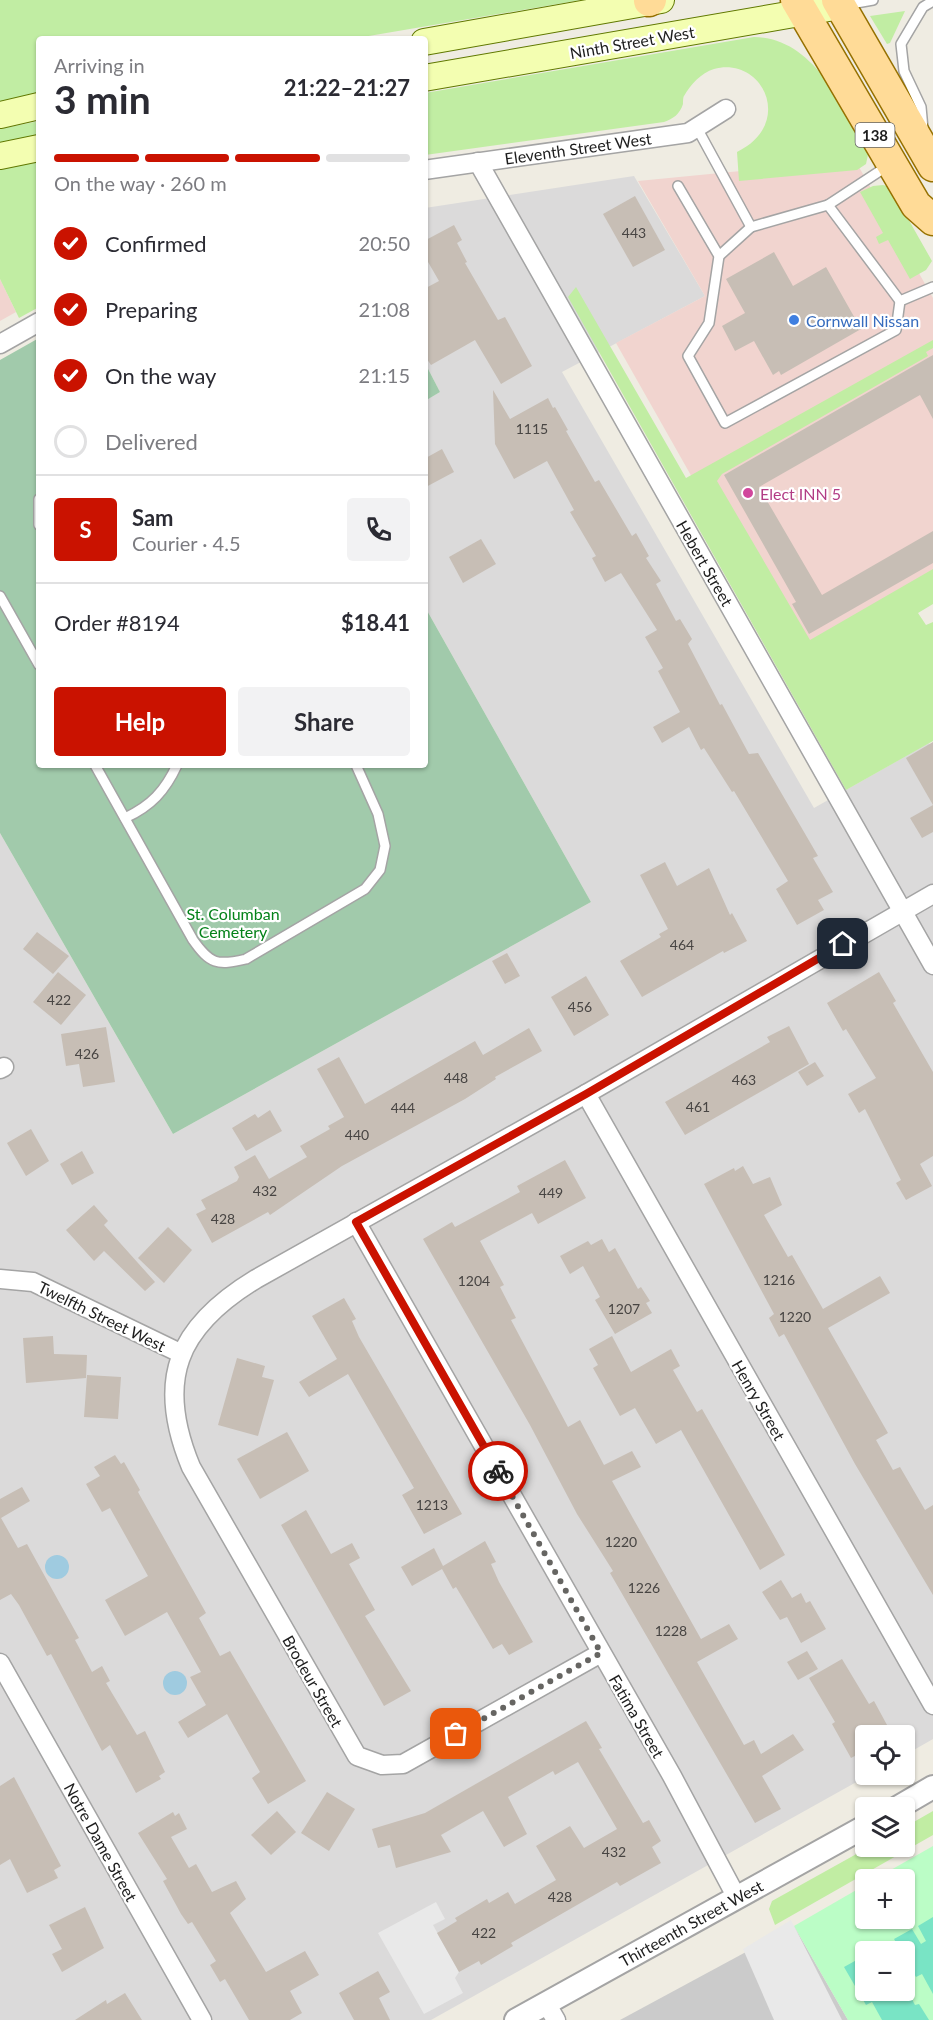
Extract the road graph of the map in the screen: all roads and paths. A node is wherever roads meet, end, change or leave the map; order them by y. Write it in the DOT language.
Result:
graph roads {
  1 [pos="653,0"];
  2 [pos="873,0"];
  3 [pos="933,1"];
  4 [pos="838,3"];
  5 [pos="800,6"];
  6 [pos="428,41"];
  7 [pos="428,77"];
  8 [pos="36,107"];
  9 [pos="726,109"];
  10 [pos="0,115"];
  11 [pos="697,128"];
  12 [pos="36,149"];
  13 [pos="0,156"];
  14 [pos="929,159"];
  15 [pos="478,162"];
  16 [pos="892,163"];
  17 [pos="428,169"];
  18 [pos="678,186"];
  19 [pos="828,205"];
  20 [pos="933,220"];
  21 [pos="751,227"];
  22 [pos="719,256"];
  23 [pos="933,287"];
  24 [pos="900,302"];
  25 [pos="36,324"];
  26 [pos="0,344"];
  27 [pos="0,596"];
  28 [pos="36,660"];
  29 [pos="97,768"];
  30 [pos="176,768"];
  31 [pos="357,768"];
  32 [pos="125,818"];
  33 [pos="933,894"];
  34 [pos="902,911"];
  35 [pos="933,965"];
  36 [pos="586,1094"];
  37 [pos="356,1222"];
  38 [pos="0,1279"];
  39 [pos="180,1353"];
  40 [pos="601,1653"];
  41 [pos="0,1663"];
  42 [pos="933,1705"];
  43 [pos="933,1787"];
  44 [pos="915,1798"];
  45 [pos="855,1832"];
  46 [pos="737,1898"];
  47 [pos="551,2012"];
  48 [pos="201,2020"];
  49 [pos="516,2020"];
  1 -- 6 [label="main road"];
  2 -- 4 [label="lane"];
  3 -- 14 [label="lane"];
  4 -- 5 [label="main road, Ninth Street West"];
  4 -- 14 [label="main road, 138"];
  5 -- 7 [label="main road, Ninth Street West"];
  5 -- 16 [label="main road, 138"];
  8 -- 10 [label="main road"];
  9 -- 11 [label="street, Eleventh Street West"];
  11 -- 15 [label="street, Eleventh Street West"];
  11 -- 21 [label="lane"];
  12 -- 13 [label="main road"];
  15 -- 17 [label="street, Eleventh Street West"];
  15 -- 34 [label="street, Hebert Street"];
  16 -- 19 [label="lane"];
  16 -- 20 [label="main road, 138"];
  18 -- 22 [label="lane"];
  19 -- 21 [label="lane"];
  19 -- 24 [label="lane"];
  21 -- 22 [label="lane"];
  22 -- 24 [label="lane"];
  23 -- 24 [label="lane"];
  25 -- 26 [label="street"];
  27 -- 28 [label="lane"];
  29 -- 32 [label="lane"];
  30 -- 32 [label="lane"];
  31 -- 32 [label="lane"];
  33 -- 34 [label="street, Twelfth Street West"];
  34 -- 35 [label="street, Hebert Street"];
  34 -- 36 [label="street, Twelfth Street West"];
  36 -- 37 [label="street, Twelfth Street West"];
  36 -- 42 [label="street, Henry Street"];
  37 -- 39 [label="street, Twelfth Street West"];
  37 -- 40 [label="street, Fatima Street"];
  38 -- 39 [label="street, Twelfth Street West"];
  39 -- 40 [label="street, Brodeur Street"];
  40 -- 46 [label="street, Fatima Street"];
  41 -- 48 [label="street, Notre Dame Street"];
  43 -- 44 [label="street"];
  45 -- 46 [label="street, Thirteenth Street West"];
  46 -- 47 [label="street, Thirteenth Street West"];
  47 -- 49 [label="street, Thirteenth Street West"];
}
